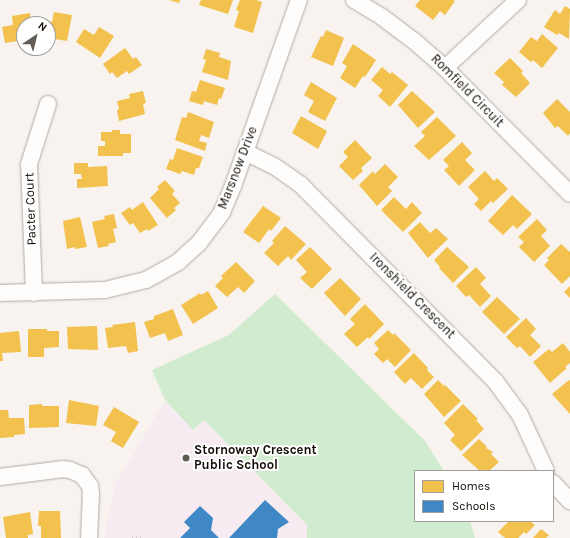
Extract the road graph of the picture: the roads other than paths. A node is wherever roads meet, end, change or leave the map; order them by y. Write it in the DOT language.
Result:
graph roads {
  1 [pos="298,0"];
  2 [pos="354,0"];
  3 [pos="518,0"];
  4 [pos="445,68"];
  5 [pos="48,104"];
  6 [pos="245,152"];
  7 [pos="569,190"];
  8 [pos="0,293"];
  9 [pos="34,293"];
  10 [pos="546,470"];
  11 [pos="0,477"];
  12 [pos="554,484"];
  13 [pos="570,502"];
  14 [pos="89,538"];
  1 -- 6 [label="street, Marsnow Drive"];
  2 -- 4 [label="street, Romfield Circuit"];
  3 -- 4 [label="street"];
  4 -- 7 [label="street, Romfield Circuit"];
  5 -- 9 [label="street, Pacter Court"];
  6 -- 9 [label="street, Marsnow Drive"];
  6 -- 10 [label="street, Ironshield Crescent"];
  8 -- 9 [label="street, Marsnow Drive"];
  11 -- 14 [label="street"];
  12 -- 13 [label="street"];
}
